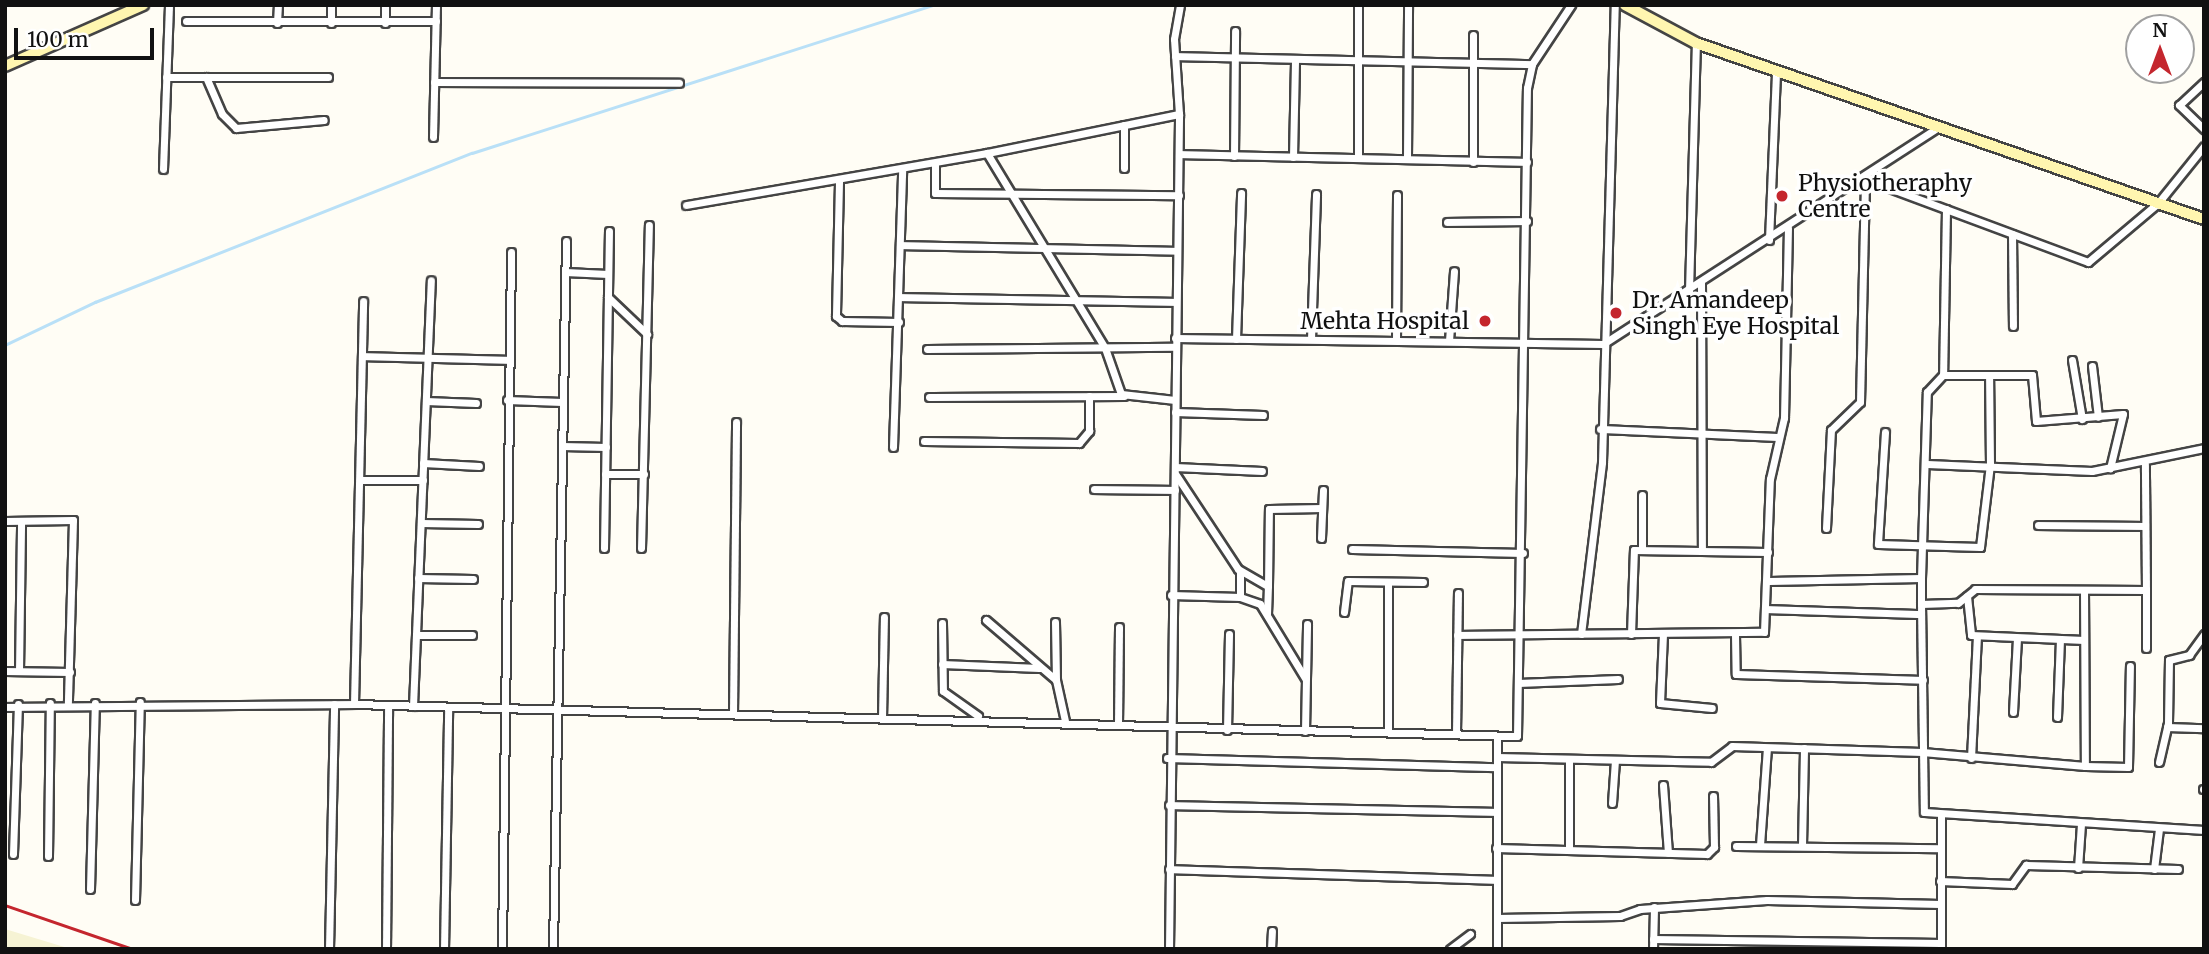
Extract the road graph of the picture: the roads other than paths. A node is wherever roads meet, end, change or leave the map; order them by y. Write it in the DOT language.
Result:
graph roads {
  1 [pos="169,5"];
  2 [pos="278,5"];
  3 [pos="331,5"];
  4 [pos="385,5"];
  5 [pos="436,5"];
  6 [pos="1180,5"];
  7 [pos="1358,5"];
  8 [pos="1408,5"];
  9 [pos="1571,5"];
  10 [pos="1615,5"];
  11 [pos="1625,5"];
  12 [pos="137,6"];
  13 [pos="186,20"];
  14 [pos="436,21"];
  15 [pos="277,23"];
  16 [pos="331,23"];
  17 [pos="385,23"];
  18 [pos="1235,31"];
  19 [pos="1473,35"];
  20 [pos="1696,43"];
  21 [pos="1175,56"];
  22 [pos="1235,58"];
  23 [pos="1295,59"];
  24 [pos="1358,59"];
  25 [pos="1408,62"];
  26 [pos="1532,64"];
  27 [pos="1474,65"];
  28 [pos="5,66"];
  29 [pos="1776,73"];
  30 [pos="166,77"];
  31 [pos="206,77"];
  32 [pos="328,77"];
  33 [pos="434,82"];
  34 [pos="2204,82"];
  35 [pos="679,83"];
  36 [pos="1180,114"];
  37 [pos="324,120"];
  38 [pos="1124,125"];
  39 [pos="1941,126"];
  40 [pos="2204,129"];
  41 [pos="433,136"];
  42 [pos="2204,146"];
  43 [pos="988,153"];
  44 [pos="1179,154"];
  45 [pos="1234,156"];
  46 [pos="1293,157"];
  47 [pos="1358,158"];
  48 [pos="1407,158"];
  49 [pos="1473,162"];
  50 [pos="1527,162"];
  51 [pos="935,164"];
  52 [pos="1124,168"];
  53 [pos="163,169"];
  54 [pos="902,171"];
  55 [pos="1866,179"];
  56 [pos="839,182"];
  57 [pos="1010,193"];
  58 [pos="1241,193"];
  59 [pos="1316,194"];
  60 [pos="1179,195"];
  61 [pos="1397,195"];
  62 [pos="2158,203"];
  63 [pos="686,205"];
  64 [pos="1946,209"];
  65 [pos="2204,219"];
  66 [pos="1527,221"];
  67 [pos="1447,222"];
  68 [pos="649,225"];
  69 [pos="1788,228"];
  70 [pos="609,231"];
  71 [pos="2012,234"];
  72 [pos="1769,240"];
  73 [pos="566,241"];
  74 [pos="900,245"];
  75 [pos="1044,248"];
  76 [pos="1177,251"];
  77 [pos="511,252"];
  78 [pos="1454,271"];
  79 [pos="565,272"];
  80 [pos="608,274"];
  81 [pos="431,280"];
  82 [pos="1701,282"];
  83 [pos="1689,291"];
  84 [pos="608,297"];
  85 [pos="899,297"];
  86 [pos="1076,300"];
  87 [pos="363,301"];
  88 [pos="1176,302"];
  89 [pos="899,322"];
  90 [pos="2013,326"];
  91 [pos="648,334"];
  92 [pos="1236,339"];
  93 [pos="1311,339"];
  94 [pos="1396,340"];
  95 [pos="1449,341"];
  96 [pos="1526,342"];
  97 [pos="1175,343"];
  98 [pos="1603,344"];
  99 [pos="1105,348"];
  100 [pos="927,349"];
  101 [pos="362,356"];
  102 [pos="425,356"];
  103 [pos="510,360"];
  104 [pos="2072,360"];
  105 [pos="2092,366"];
  106 [pos="1989,374"];
  107 [pos="1943,375"];
  108 [pos="1089,396"];
  109 [pos="1124,396"];
  110 [pos="929,397"];
  111 [pos="507,400"];
  112 [pos="1175,400"];
  113 [pos="426,401"];
  114 [pos="562,402"];
  115 [pos="476,403"];
  116 [pos="1175,412"];
  117 [pos="1263,415"];
  118 [pos="2098,417"];
  119 [pos="2081,419"];
  120 [pos="736,422"];
  121 [pos="1600,429"];
  122 [pos="1697,429"];
  123 [pos="1885,432"];
  124 [pos="1779,437"];
  125 [pos="924,440"];
  126 [pos="562,446"];
  127 [pos="606,447"];
  128 [pos="893,447"];
  129 [pos="2204,448"];
  130 [pos="423,463"];
  131 [pos="1927,464"];
  132 [pos="1990,464"];
  133 [pos="2145,464"];
  134 [pos="479,466"];
  135 [pos="2110,468"];
  136 [pos="1175,470"];
  137 [pos="1262,471"];
  138 [pos="606,474"];
  139 [pos="644,474"];
  140 [pos="360,480"];
  141 [pos="422,480"];
  142 [pos="1094,489"];
  143 [pos="1175,490"];
  144 [pos="1322,490"];
  145 [pos="1643,495"];
  146 [pos="1322,508"];
  147 [pos="5,521"];
  148 [pos="21,521"];
  149 [pos="421,523"];
  150 [pos="478,524"];
  151 [pos="2038,526"];
  152 [pos="2144,526"];
  153 [pos="1826,528"];
  154 [pos="1321,538"];
  155 [pos="1643,547"];
  156 [pos="604,548"];
  157 [pos="641,548"];
  158 [pos="1702,549"];
  159 [pos="1923,549"];
  160 [pos="1352,550"];
  161 [pos="1768,552"];
  162 [pos="1523,553"];
  163 [pos="1240,571"];
  164 [pos="418,578"];
  165 [pos="1921,578"];
  166 [pos="474,579"];
  167 [pos="1769,581"];
  168 [pos="1423,582"];
  169 [pos="1388,584"];
  170 [pos="1268,586"];
  171 [pos="2084,590"];
  172 [pos="2146,590"];
  173 [pos="1458,593"];
  174 [pos="1967,593"];
  175 [pos="1171,595"];
  176 [pos="1240,597"];
  177 [pos="1921,604"];
  178 [pos="1768,609"];
  179 [pos="1344,612"];
  180 [pos="1267,614"];
  181 [pos="1921,614"];
  182 [pos="884,617"];
  183 [pos="986,620"];
  184 [pos="1055,621"];
  185 [pos="942,623"];
  186 [pos="1307,624"];
  187 [pos="1119,627"];
  188 [pos="1229,634"];
  189 [pos="1581,634"];
  190 [pos="1631,634"];
  191 [pos="1663,634"];
  192 [pos="2204,634"];
  193 [pos="416,635"];
  194 [pos="472,635"];
  195 [pos="1457,635"];
  196 [pos="1519,635"];
  197 [pos="1735,635"];
  198 [pos="1977,636"];
  199 [pos="2017,638"];
  200 [pos="2060,639"];
  201 [pos="2084,640"];
  202 [pos="2146,648"];
  203 [pos="942,664"];
  204 [pos="2130,666"];
  205 [pos="1041,668"];
  206 [pos="5,671"];
  207 [pos="19,671"];
  208 [pos="70,672"];
  209 [pos="1305,678"];
  210 [pos="1056,680"];
  211 [pos="1618,680"];
  212 [pos="1923,680"];
  213 [pos="1517,682"];
  214 [pos="140,702"];
  215 [pos="50,703"];
  216 [pos="68,703"];
  217 [pos="95,703"];
  218 [pos="18,704"];
  219 [pos="334,704"];
  220 [pos="354,704"];
  221 [pos="388,706"];
  222 [pos="413,706"];
  223 [pos="5,707"];
  224 [pos="448,708"];
  225 [pos="1712,708"];
  226 [pos="503,709"];
  227 [pos="556,710"];
  228 [pos="2013,712"];
  229 [pos="733,715"];
  230 [pos="978,716"];
  231 [pos="2057,717"];
  232 [pos="882,718"];
  233 [pos="1065,721"];
  234 [pos="1118,724"];
  235 [pos="1168,727"];
  236 [pos="2166,727"];
  237 [pos="2204,728"];
  238 [pos="1227,730"];
  239 [pos="1305,731"];
  240 [pos="1388,732"];
  241 [pos="1456,734"];
  242 [pos="1497,737"];
  243 [pos="1767,748"];
  244 [pos="1804,748"];
  245 [pos="1922,752"];
  246 [pos="1497,757"];
  247 [pos="1167,758"];
  248 [pos="1971,758"];
  249 [pos="1569,759"];
  250 [pos="1615,760"];
  251 [pos="2159,762"];
  252 [pos="2085,766"];
  253 [pos="1497,767"];
  254 [pos="1663,785"];
  255 [pos="1713,796"];
  256 [pos="1612,803"];
  257 [pos="1168,805"];
  258 [pos="1496,812"];
  259 [pos="1941,816"];
  260 [pos="2081,824"];
  261 [pos="2159,829"];
  262 [pos="2204,830"];
  263 [pos="1760,845"];
  264 [pos="1802,845"];
  265 [pos="1736,846"];
  266 [pos="1496,848"];
  267 [pos="1940,848"];
  268 [pos="1569,849"];
  269 [pos="1668,853"];
  270 [pos="13,854"];
  271 [pos="48,856"];
  272 [pos="2078,868"];
  273 [pos="1169,869"];
  274 [pos="2154,869"];
  275 [pos="2178,869"];
  276 [pos="1496,880"];
  277 [pos="1940,881"];
  278 [pos="90,889"];
  279 [pos="135,900"];
  280 [pos="1941,904"];
  281 [pos="1654,907"];
  282 [pos="1496,918"];
  283 [pos="1272,931"];
  284 [pos="1470,934"];
  285 [pos="1653,939"];
  286 [pos="1707,944"];
  287 [pos="1941,946"];
  288 [pos="329,949"];
  289 [pos="386,949"];
  290 [pos="444,949"];
  291 [pos="502,949"];
  292 [pos="553,949"];
  293 [pos="1169,949"];
  294 [pos="1271,949"];
  295 [pos="1450,949"];
  296 [pos="1497,949"];
  297 [pos="1653,949"];
  1 -- 30 [label="street"];
  2 -- 15 [label="street"];
  3 -- 16 [label="street"];
  4 -- 17 [label="street"];
  5 -- 14 [label="street"];
  6 -- 21 [label="street"];
  7 -- 24 [label="street"];
  8 -- 25 [label="street"];
  9 -- 26 [label="street"];
  10 -- 98 [label="street"];
  11 -- 20 [label="street"];
  12 -- 28 [label="street"];
  13 -- 15 [label="street"];
  14 -- 17 [label="street"];
  14 -- 33 [label="street"];
  15 -- 16 [label="street"];
  16 -- 17 [label="street"];
  18 -- 22 [label="street"];
  19 -- 27 [label="street"];
  20 -- 29 [label="street"];
  20 -- 83 [label="street"];
  21 -- 22 [label="street"];
  21 -- 36 [label="street"];
  22 -- 23 [label="street"];
  22 -- 45 [label="street"];
  23 -- 24 [label="street"];
  23 -- 46 [label="street"];
  24 -- 25 [label="street"];
  24 -- 47 [label="street"];
  25 -- 27 [label="street"];
  25 -- 48 [label="street"];
  26 -- 27 [label="street"];
  26 -- 50 [label="street"];
  27 -- 49 [label="street"];
  29 -- 39 [label="street"];
  29 -- 72 [label="street"];
  30 -- 31 [label="street"];
  30 -- 53 [label="street"];
  31 -- 32 [label="street"];
  31 -- 37 [label="street"];
  33 -- 35 [label="street"];
  33 -- 41 [label="street"];
  34 -- 40 [label="street"];
  36 -- 38 [label="street"];
  36 -- 44 [label="street"];
  38 -- 43 [label="street"];
  38 -- 52 [label="street"];
  39 -- 55 [label="street"];
  39 -- 62 [label="street"];
  42 -- 62 [label="street"];
  43 -- 51 [label="street"];
  43 -- 57 [label="street"];
  44 -- 45 [label="street"];
  44 -- 60 [label="street"];
  45 -- 46 [label="street"];
  46 -- 47 [label="street"];
  47 -- 48 [label="street"];
  48 -- 49 [label="street"];
  49 -- 50 [label="street"];
  50 -- 66 [label="street"];
  51 -- 54 [label="street"];
  51 -- 57 [label="street"];
  54 -- 56 [label="street"];
  54 -- 74 [label="street"];
  55 -- 64 [label="street"];
  55 -- 69 [label="street"];
  55 -- 153 [label="street"];
  56 -- 63 [label="street"];
  56 -- 89 [label="street"];
  57 -- 60 [label="street"];
  57 -- 75 [label="street"];
  58 -- 92 [label="street"];
  59 -- 93 [label="street"];
  60 -- 76 [label="street"];
  61 -- 94 [label="street"];
  62 -- 65 [label="street"];
  62 -- 71 [label="street"];
  64 -- 71 [label="street"];
  64 -- 107 [label="street"];
  66 -- 67 [label="street"];
  66 -- 96 [label="street"];
  68 -- 91 [label="street"];
  69 -- 72 [label="street"];
  69 -- 124 [label="street"];
  70 -- 80 [label="street"];
  71 -- 90 [label="street"];
  72 -- 82 [label="street"];
  73 -- 79 [label="street"];
  74 -- 75 [label="street"];
  74 -- 85 [label="street"];
  75 -- 76 [label="street"];
  75 -- 86 [label="street"];
  76 -- 88 [label="street"];
  77 -- 103 [label="street"];
  78 -- 95 [label="street"];
  79 -- 80 [label="street"];
  79 -- 114 [label="street"];
  80 -- 84 [label="street"];
  81 -- 102 [label="street"];
  82 -- 83 [label="street"];
  82 -- 122 [label="street"];
  83 -- 98 [label="street"];
  84 -- 91 [label="street"];
  84 -- 127 [label="street"];
  85 -- 86 [label="street"];
  85 -- 89 [label="street"];
  86 -- 88 [label="street"];
  86 -- 99 [label="street"];
  87 -- 101 [label="street"];
  88 -- 97 [label="street"];
  89 -- 128 [label="street"];
  91 -- 139 [label="street"];
  92 -- 93 [label="street"];
  92 -- 97 [label="street"];
  93 -- 94 [label="street"];
  94 -- 95 [label="street"];
  95 -- 96 [label="street"];
  96 -- 98 [label="street"];
  96 -- 162 [label="street"];
  97 -- 99 [label="street"];
  97 -- 112 [label="street"];
  98 -- 121 [label="street"];
  99 -- 100 [label="street"];
  99 -- 109 [label="street"];
  101 -- 102 [label="street"];
  101 -- 140 [label="street"];
  102 -- 103 [label="street"];
  102 -- 113 [label="street"];
  103 -- 111 [label="street"];
  104 -- 119 [label="street"];
  105 -- 118 [label="street"];
  106 -- 107 [label="street"];
  106 -- 119 [label="street"];
  106 -- 132 [label="street"];
  107 -- 131 [label="street"];
  108 -- 109 [label="street"];
  108 -- 110 [label="street"];
  108 -- 125 [label="street"];
  109 -- 112 [label="street"];
  111 -- 114 [label="street"];
  111 -- 226 [label="street"];
  112 -- 116 [label="street"];
  113 -- 115 [label="street"];
  113 -- 130 [label="street"];
  114 -- 126 [label="street"];
  116 -- 117 [label="street"];
  116 -- 136 [label="street"];
  118 -- 119 [label="street"];
  118 -- 135 [label="street"];
  120 -- 229 [label="street"];
  121 -- 122 [label="street"];
  121 -- 189 [label="street"];
  122 -- 124 [label="street"];
  122 -- 158 [label="street"];
  123 -- 159 [label="street"];
  124 -- 161 [label="street"];
  126 -- 127 [label="street"];
  126 -- 227 [label="street"];
  127 -- 138 [label="street"];
  129 -- 133 [label="street"];
  130 -- 134 [label="street"];
  130 -- 141 [label="street"];
  131 -- 132 [label="street"];
  131 -- 159 [label="street"];
  132 -- 135 [label="street"];
  132 -- 159 [label="street"];
  133 -- 135 [label="street"];
  133 -- 152 [label="street"];
  136 -- 137 [label="street"];
  136 -- 143 [label="street"];
  136 -- 163 [label="street"];
  138 -- 139 [label="street"];
  138 -- 156 [label="street"];
  139 -- 157 [label="street"];
  140 -- 141 [label="street"];
  140 -- 220 [label="street"];
  141 -- 149 [label="street"];
  142 -- 143 [label="street"];
  143 -- 175 [label="street"];
  144 -- 146 [label="street"];
  145 -- 155 [label="street"];
  146 -- 154 [label="street"];
  146 -- 170 [label="street"];
  147 -- 148 [label="street"];
  148 -- 207 [label="street"];
  148 -- 208 [label="street"];
  149 -- 150 [label="street"];
  149 -- 164 [label="street"];
  151 -- 152 [label="street"];
  152 -- 172 [label="street"];
  155 -- 158 [label="street"];
  155 -- 190 [label="street"];
  158 -- 161 [label="street"];
  159 -- 165 [label="street"];
  160 -- 162 [label="street"];
  161 -- 167 [label="street"];
  162 -- 196 [label="street"];
  163 -- 170 [label="street"];
  163 -- 176 [label="street"];
  164 -- 166 [label="street"];
  164 -- 193 [label="street"];
  165 -- 167 [label="street"];
  165 -- 177 [label="street"];
  167 -- 178 [label="street"];
  168 -- 169 [label="street"];
  169 -- 179 [label="street"];
  169 -- 240 [label="street"];
  170 -- 180 [label="street"];
  171 -- 172 [label="street"];
  171 -- 174 [label="street"];
  171 -- 201 [label="street"];
  172 -- 202 [label="street"];
  173 -- 195 [label="street"];
  174 -- 177 [label="street"];
  174 -- 198 [label="street"];
  175 -- 176 [label="street"];
  175 -- 235 [label="street"];
  176 -- 180 [label="street"];
  177 -- 181 [label="street"];
  178 -- 181 [label="street"];
  178 -- 197 [label="street"];
  180 -- 209 [label="street"];
  181 -- 212 [label="street"];
  182 -- 232 [label="street"];
  183 -- 205 [label="street"];
  184 -- 210 [label="street"];
  185 -- 203 [label="street"];
  186 -- 209 [label="street"];
  187 -- 234 [label="street"];
  188 -- 238 [label="street"];
  189 -- 190 [label="street"];
  189 -- 196 [label="street"];
  190 -- 191 [label="street"];
  191 -- 197 [label="street"];
  191 -- 225 [label="street"];
  192 -- 236 [label="street"];
  193 -- 194 [label="street"];
  193 -- 222 [label="street"];
  195 -- 196 [label="street"];
  195 -- 241 [label="street"];
  196 -- 213 [label="street"];
  197 -- 212 [label="street"];
  198 -- 199 [label="street"];
  198 -- 248 [label="street"];
  199 -- 200 [label="street"];
  199 -- 228 [label="street"];
  200 -- 201 [label="street"];
  200 -- 231 [label="street"];
  201 -- 252 [label="street"];
  203 -- 205 [label="street"];
  203 -- 230 [label="street"];
  204 -- 252 [label="street"];
  205 -- 210 [label="street"];
  206 -- 207 [label="street"];
  207 -- 208 [label="street"];
  208 -- 216 [label="street"];
  209 -- 239 [label="street"];
  210 -- 233 [label="street"];
  211 -- 213 [label="street"];
  212 -- 245 [label="street"];
  213 -- 242 [label="street"];
  214 -- 217 [label="street"];
  214 -- 219 [label="street"];
  214 -- 279 [label="street"];
  215 -- 216 [label="street"];
  215 -- 218 [label="street"];
  215 -- 271 [label="street"];
  216 -- 217 [label="street"];
  217 -- 278 [label="street"];
  218 -- 223 [label="street"];
  218 -- 270 [label="street"];
  219 -- 220 [label="street"];
  219 -- 288 [label="street"];
  220 -- 221 [label="street"];
  221 -- 222 [label="street"];
  221 -- 289 [label="street"];
  222 -- 224 [label="street"];
  224 -- 226 [label="street"];
  224 -- 290 [label="street"];
  226 -- 227 [label="street"];
  226 -- 291 [label="street"];
  227 -- 229 [label="street"];
  227 -- 292 [label="street"];
  229 -- 232 [label="street"];
  230 -- 232 [label="street"];
  230 -- 233 [label="street"];
  233 -- 234 [label="street"];
  234 -- 235 [label="street"];
  235 -- 238 [label="street"];
  235 -- 247 [label="street"];
  236 -- 237 [label="street"];
  236 -- 251 [label="street"];
  238 -- 239 [label="street"];
  239 -- 240 [label="street"];
  240 -- 241 [label="street"];
  241 -- 242 [label="street"];
  242 -- 246 [label="street"];
  243 -- 244 [label="street"];
  243 -- 250 [label="street"];
  243 -- 263 [label="street"];
  244 -- 245 [label="street"];
  244 -- 264 [label="street"];
  245 -- 248 [label="street"];
  245 -- 259 [label="street"];
  246 -- 249 [label="street"];
  246 -- 253 [label="street"];
  247 -- 253 [label="street"];
  247 -- 257 [label="street"];
  248 -- 252 [label="street"];
  249 -- 250 [label="street"];
  249 -- 268 [label="street"];
  250 -- 256 [label="street"];
  253 -- 258 [label="street"];
  254 -- 269 [label="street"];
  255 -- 269 [label="street"];
  257 -- 258 [label="street"];
  257 -- 273 [label="street"];
  258 -- 266 [label="street"];
  259 -- 260 [label="street"];
  259 -- 267 [label="street"];
  260 -- 261 [label="street"];
  260 -- 272 [label="street"];
  261 -- 262 [label="street"];
  261 -- 274 [label="street"];
  263 -- 264 [label="street"];
  263 -- 265 [label="street"];
  264 -- 267 [label="street"];
  266 -- 268 [label="street"];
  266 -- 276 [label="street"];
  267 -- 277 [label="street"];
  268 -- 269 [label="street"];
  272 -- 274 [label="street"];
  272 -- 277 [label="street"];
  273 -- 276 [label="street"];
  273 -- 293 [label="street"];
  274 -- 275 [label="street"];
  276 -- 282 [label="street"];
  277 -- 280 [label="street"];
  280 -- 281 [label="street"];
  280 -- 287 [label="street"];
  281 -- 282 [label="street"];
  281 -- 285 [label="street"];
  282 -- 296 [label="street"];
  283 -- 294 [label="street"];
  284 -- 295 [label="street"];
  285 -- 286 [label="street"];
  285 -- 297 [label="street"];
  286 -- 287 [label="street"];
}
